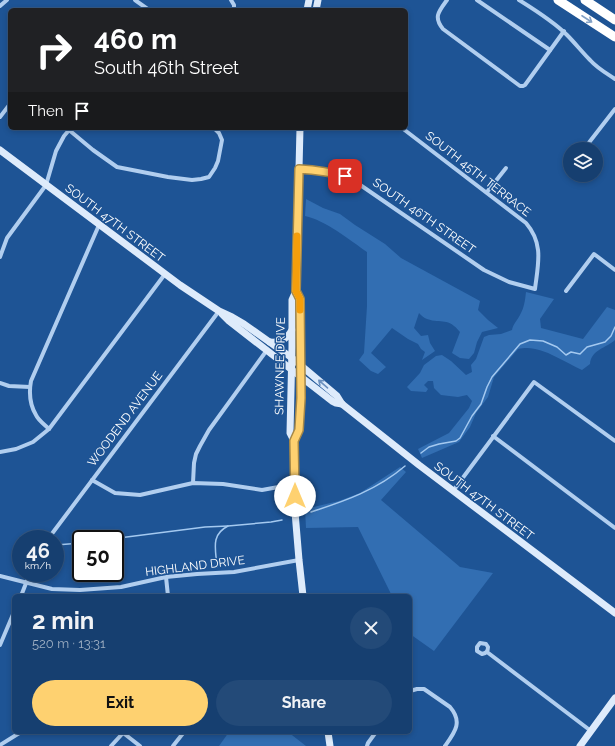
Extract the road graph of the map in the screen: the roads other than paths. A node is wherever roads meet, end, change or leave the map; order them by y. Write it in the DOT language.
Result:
graph roads {
  1 [pos="7,0"];
  2 [pos="135,0"];
  3 [pos="447,0"];
  4 [pos="478,0"];
  5 [pos="519,0"];
  6 [pos="558,0"];
  7 [pos="584,0"];
  8 [pos="0,5"];
  9 [pos="146,8"];
  10 [pos="615,20"];
  11 [pos="564,31"];
  12 [pos="615,37"];
  13 [pos="550,50"];
  14 [pos="615,79"];
  15 [pos="8,106"];
  16 [pos="615,109"];
  17 [pos="0,116"];
  18 [pos="69,130"];
  19 [pos="71,130"];
  20 [pos="216,130"];
  21 [pos="300,130"];
  22 [pos="405,130"];
  23 [pos="589,142"];
  24 [pos="0,150"];
  25 [pos="506,168"];
  26 [pos="299,169"];
  27 [pos="46,185"];
  28 [pos="487,192"];
  29 [pos="99,225"];
  30 [pos="0,257"];
  31 [pos="615,270"];
  32 [pos="165,274"];
  33 [pos="535,289"];
  34 [pos="296,291"];
  35 [pos="566,291"];
  36 [pos="219,311"];
  37 [pos="292,330"];
  38 [pos="270,342"];
  39 [pos="267,350"];
  40 [pos="292,358"];
  41 [pos="301,365"];
  42 [pos="291,369"];
  43 [pos="302,377"];
  44 [pos="0,383"];
  45 [pos="30,387"];
  46 [pos="319,390"];
  47 [pos="301,398"];
  48 [pos="342,404"];
  49 [pos="49,429"];
  50 [pos="493,436"];
  51 [pos="294,441"];
  52 [pos="615,441"];
  53 [pos="0,452"];
  54 [pos="92,480"];
  55 [pos="193,483"];
  56 [pos="295,484"];
  57 [pos="453,491"];
  58 [pos="615,528"];
  59 [pos="55,530"];
  60 [pos="299,560"];
  61 [pos="0,576"];
  62 [pos="166,577"];
  63 [pos="26,583"];
  64 [pos="80,590"];
  65 [pos="22,594"];
  66 [pos="79,594"];
  67 [pos="168,594"];
  68 [pos="303,594"];
  69 [pos="615,613"];
  70 [pos="12,617"];
  71 [pos="0,645"];
  72 [pos="487,652"];
  73 [pos="412,690"];
  74 [pos="615,698"];
  75 [pos="591,731"];
  76 [pos="18,734"];
  77 [pos="120,734"];
  78 [pos="125,734"];
  79 [pos="182,734"];
  80 [pos="328,734"];
  81 [pos="375,734"];
  82 [pos="0,745"];
  83 [pos="111,746"];
  84 [pos="140,746"];
  85 [pos="173,746"];
  86 [pos="330,746"];
  87 [pos="368,746"];
  88 [pos="445,746"];
  89 [pos="580,746"];
  1 -- 8 [label="street"];
  2 -- 9 [label="street"];
  3 -- 13 [label="street"];
  4 -- 13 [label="street"];
  5 -- 11 [label="street"];
  6 -- 12 [label="highway, one-way"];
  7 -- 10 [label="highway"];
  11 -- 13 [label="street"];
  11 -- 14 [label="street"];
  15 -- 17 [label="street"];
  16 -- 23 [label="street"];
  18 -- 27 [label="street"];
  19 -- 20 [label="street"];
  21 -- 26 [label="main road, SHAWNEE DRIVE"];
  22 -- 28 [label="street, SOUTH 45TH TERRACE"];
  24 -- 27 [label="main road, SOUTH 47TH STREET"];
  25 -- 28 [label="street"];
  26 -- 33 [label="street, SOUTH 46TH STREET"];
  26 -- 34 [label="main road, SHAWNEE DRIVE"];
  27 -- 29 [label="main road, SOUTH 47TH STREET"];
  27 -- 30 [label="street"];
  28 -- 33 [label="street, SOUTH 45TH TERRACE"];
  29 -- 32 [label="main road, SOUTH 47TH STREET"];
  29 -- 45 [label="street"];
  31 -- 35 [label="street"];
  32 -- 36 [label="main road, SOUTH 47TH STREET"];
  32 -- 49 [label="street"];
  34 -- 37 [label="main road, SHAWNEE DRIVE"];
  34 -- 41 [label="main road, SHAWNEE DRIVE"];
  36 -- 38 [label="main road, SOUTH 47TH STREET"];
  36 -- 39 [label="main road, SOUTH 47TH STREET"];
  36 -- 54 [label="street, WOODEND AVENUE"];
  37 -- 38 [label="main road"];
  37 -- 40 [label="main road, SHAWNEE DRIVE"];
  38 -- 40 [label="main road, SOUTH 47TH STREET"];
  39 -- 42 [label="main road, SOUTH 47TH STREET"];
  39 -- 55 [label="street"];
  40 -- 41 [label="main road, SOUTH 47TH STREET"];
  40 -- 42 [label="main road, SHAWNEE DRIVE"];
  41 -- 43 [label="main road, SHAWNEE DRIVE"];
  48 -- 41 [label="main road, SOUTH 47TH STREET, one-way"];
  42 -- 43 [label="main road, SOUTH 47TH STREET"];
  42 -- 51 [label="main road, SHAWNEE DRIVE"];
  43 -- 46 [label="main road, SOUTH 47TH STREET"];
  43 -- 47 [label="main road, SHAWNEE DRIVE"];
  44 -- 45 [label="street"];
  45 -- 49 [label="street"];
  46 -- 47 [label="main road"];
  46 -- 48 [label="main road, SOUTH 47TH STREET"];
  47 -- 51 [label="main road, SHAWNEE DRIVE"];
  48 -- 57 [label="main road, SOUTH 47TH STREET"];
  49 -- 53 [label="street"];
  50 -- 52 [label="street"];
  50 -- 57 [label="street"];
  50 -- 58 [label="street"];
  51 -- 56 [label="main road, SHAWNEE DRIVE"];
  54 -- 55 [label="street"];
  54 -- 59 [label="street, WOODEND AVENUE"];
  55 -- 56 [label="street"];
  56 -- 60 [label="main road, SHAWNEE DRIVE"];
  57 -- 69 [label="main road, SOUTH 47TH STREET"];
  60 -- 62 [label="street, HIGHLAND DRIVE"];
  60 -- 68 [label="main road, SHAWNEE DRIVE"];
  61 -- 63 [label="street, HIGHLAND DRIVE"];
  62 -- 64 [label="street, HIGHLAND DRIVE"];
  62 -- 67 [label="street"];
  63 -- 64 [label="street, HIGHLAND DRIVE"];
  63 -- 65 [label="street"];
  64 -- 66 [label="street"];
  70 -- 71 [label="street"];
  72 -- 75 [label="street"];
  73 -- 88 [label="street"];
  74 -- 75 [label="main road"];
  75 -- 89 [label="main road"];
  76 -- 82 [label="street"];
  77 -- 83 [label="street"];
  78 -- 84 [label="street"];
  79 -- 85 [label="street"];
  80 -- 86 [label="main road"];
  81 -- 87 [label="street"];
}
